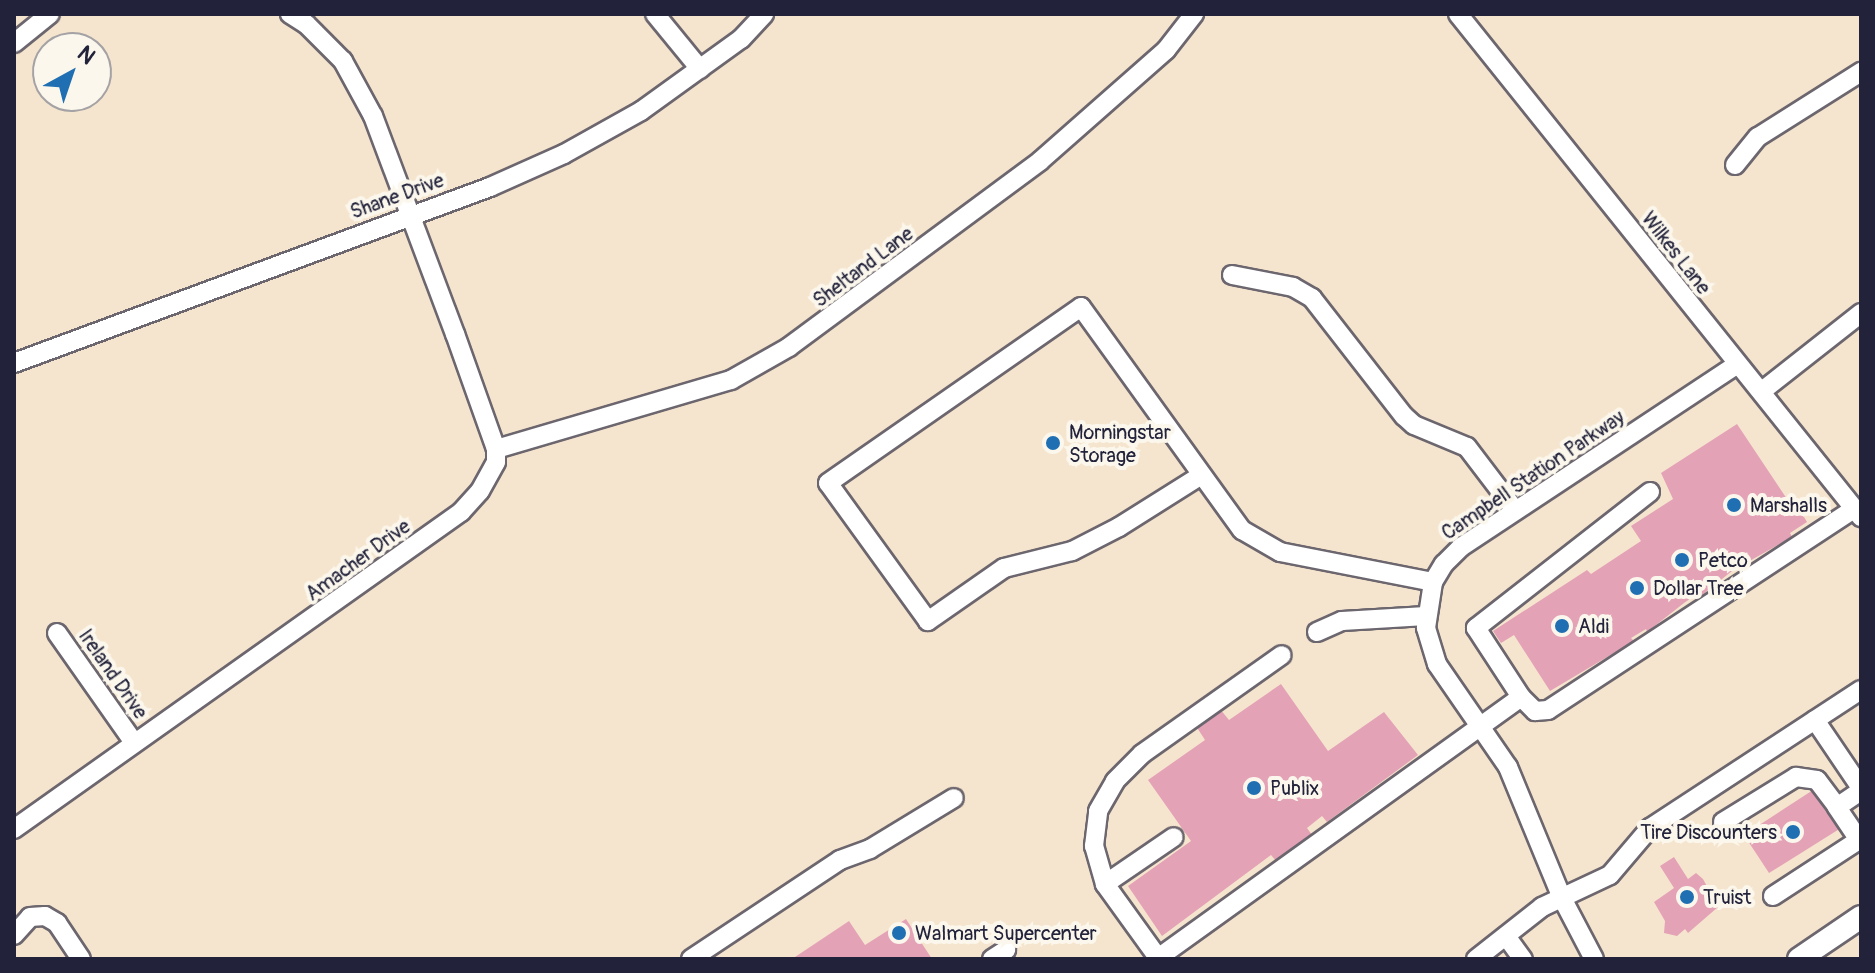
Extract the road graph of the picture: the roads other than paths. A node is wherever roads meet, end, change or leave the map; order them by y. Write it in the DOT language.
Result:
graph roads {
  1 [pos="50,14"];
  2 [pos="290,14"];
  3 [pos="655,14"];
  4 [pos="764,14"];
  5 [pos="1194,14"];
  6 [pos="1458,14"];
  7 [pos="14,43"];
  8 [pos="700,69"];
  9 [pos="1861,72"];
  10 [pos="1735,165"];
  11 [pos="412,213"];
  12 [pos="1232,275"];
  13 [pos="1861,313"];
  14 [pos="14,363"];
  15 [pos="1736,365"];
  16 [pos="1762,391"];
  17 [pos="496,449"];
  18 [pos="1200,476"];
  19 [pos="1650,492"];
  20 [pos="1515,510"];
  21 [pos="1858,513"];
  22 [pos="1433,582"];
  23 [pos="1426,616"];
  24 [pos="1317,632"];
  25 [pos="57,633"];
  26 [pos="1282,655"];
  27 [pos="1861,690"];
  28 [pos="1521,697"];
  29 [pos="1815,720"];
  30 [pos="1479,727"];
  31 [pos="133,741"];
  32 [pos="1861,789"];
  33 [pos="954,798"];
  34 [pos="1837,807"];
  35 [pos="1723,822"];
  36 [pos="14,829"];
  37 [pos="1174,837"];
  38 [pos="1105,884"];
  39 [pos="1773,896"];
  40 [pos="1562,898"];
  41 [pos="1861,917"];
  42 [pos="14,935"];
  43 [pos="1506,936"];
  44 [pos="1804,958"];
  45 [pos="81,959"];
  46 [pos="691,959"];
  47 [pos="1159,959"];
  48 [pos="1476,959"];
  49 [pos="1523,959"];
  50 [pos="1594,959"];
  1 -- 7 [label="street"];
  2 -- 11 [label="street"];
  3 -- 8 [label="street"];
  4 -- 8 [label="street, Shane Drive"];
  5 -- 17 [label="street, Sheltand Lane"];
  6 -- 15 [label="street, Wilkes Lane"];
  8 -- 11 [label="street, Shane Drive"];
  9 -- 10 [label="street"];
  11 -- 14 [label="street, Shane Drive"];
  11 -- 17 [label="street"];
  12 -- 20 [label="street"];
  13 -- 16 [label="street"];
  15 -- 16 [label="street, Wilkes Lane"];
  15 -- 20 [label="street, Campbell Station Parkway"];
  16 -- 21 [label="street, Wilkes Lane"];
  17 -- 31 [label="street, Amacher Drive"];
  18 -- 18 [label="street"];
  18 -- 22 [label="street"];
  19 -- 28 [label="street"];
  20 -- 22 [label="street, Campbell Station Parkway"];
  21 -- 28 [label="street"];
  22 -- 23 [label="street, Campbell Station Parkway"];
  23 -- 24 [label="street"];
  23 -- 30 [label="street, Campbell Station Parkway"];
  25 -- 31 [label="street, Ireland Drive"];
  26 -- 38 [label="street"];
  27 -- 29 [label="street"];
  28 -- 30 [label="street"];
  29 -- 32 [label="street"];
  29 -- 40 [label="street"];
  30 -- 40 [label="street, Campbell Station Parkway"];
  30 -- 47 [label="street"];
  31 -- 36 [label="street, Amacher Drive"];
  32 -- 34 [label="street"];
  33 -- 46 [label="street"];
  34 -- 35 [label="street"];
  34 -- 39 [label="street"];
  37 -- 38 [label="street"];
  38 -- 47 [label="street"];
  40 -- 43 [label="street"];
  40 -- 50 [label="street, Campbell Station Parkway"];
  41 -- 44 [label="main road"];
  42 -- 45 [label="street"];
  43 -- 48 [label="street"];
  43 -- 49 [label="street"];
}
